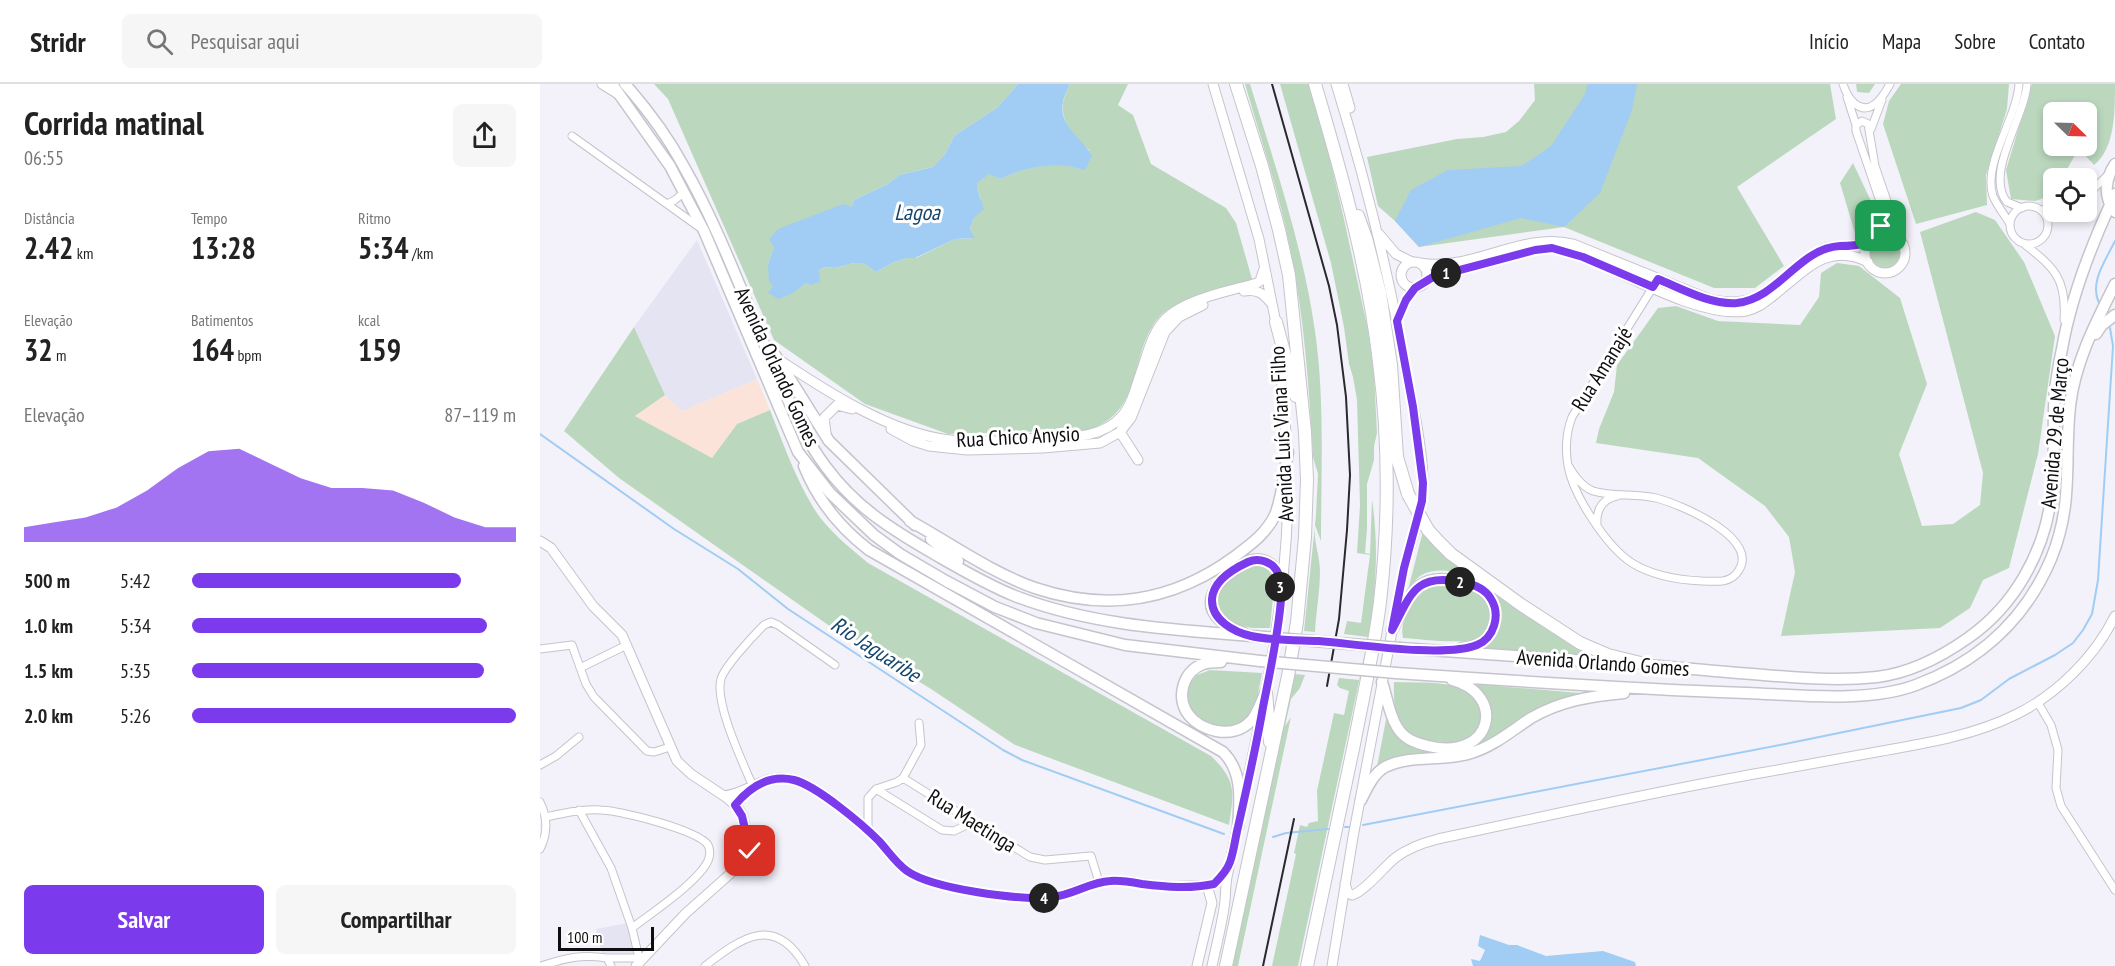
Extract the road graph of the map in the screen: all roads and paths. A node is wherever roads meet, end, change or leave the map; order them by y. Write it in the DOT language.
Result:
graph roads {
  1 [pos="625,84"];
  2 [pos="1213,84"];
  3 [pos="1236,84"];
  4 [pos="1315,84"];
  5 [pos="1336,84"];
  6 [pos="1343,84"];
  7 [pos="1843,84"];
  8 [pos="2019,84"];
  9 [pos="2027,84"];
  10 [pos="604,85"];
  11 [pos="1889,87"];
  12 [pos="1846,95"];
  13 [pos="1856,126"];
  14 [pos="1870,135"];
  15 [pos="572,136"];
  16 [pos="1338,162"];
  17 [pos="1361,166"];
  18 [pos="2112,169"];
  19 [pos="2097,187"];
  20 [pos="684,192"];
  21 [pos="2115,194"];
  22 [pos="667,204"];
  23 [pos="2022,208"];
  24 [pos="2113,209"];
  25 [pos="2042,210"];
  26 [pos="1372,221"];
  27 [pos="2010,224"];
  28 [pos="704,231"];
  29 [pos="1879,234"];
  30 [pos="1900,239"];
  31 [pos="1868,243"];
  32 [pos="2023,243"];
  33 [pos="1416,262"];
  34 [pos="1868,262"];
  35 [pos="1265,267"];
  36 [pos="1426,281"];
  37 [pos="1656,283"];
  38 [pos="2115,284"];
  39 [pos="1415,288"];
  40 [pos="1272,304"];
  41 [pos="2115,315"];
  42 [pos="1397,321"];
  43 [pos="1276,322"];
  44 [pos="763,341"];
  45 [pos="2062,346"];
  46 [pos="2083,355"];
  47 [pos="777,358"];
  48 [pos="1114,422"];
  49 [pos="1120,432"];
  50 [pos="1305,432"];
  51 [pos="829,441"];
  52 [pos="798,452"];
  53 [pos="1288,452"];
  54 [pos="1138,460"];
  55 [pos="1568,465"];
  56 [pos="1628,494"];
  57 [pos="910,521"];
  58 [pos="1598,527"];
  59 [pos="540,541"];
  60 [pos="981,580"];
  61 [pos="1281,598"];
  62 [pos="2115,616"];
  63 [pos="1392,630"];
  64 [pos="1250,636"];
  65 [pos="627,645"];
  66 [pos="1955,647"];
  67 [pos="540,649"];
  68 [pos="1433,650"];
  69 [pos="1254,660"];
  70 [pos="835,665"];
  71 [pos="1653,666"];
  72 [pos="580,668"];
  73 [pos="1434,676"];
  74 [pos="1382,682"];
  75 [pos="1915,685"];
  76 [pos="1266,690"];
  77 [pos="1652,690"];
  78 [pos="2038,703"];
  79 [pos="919,723"];
  80 [pos="579,737"];
  81 [pos="670,747"];
  82 [pos="1270,757"];
  83 [pos="540,765"];
  84 [pos="903,778"];
  85 [pos="756,785"];
  86 [pos="876,789"];
  87 [pos="724,796"];
  88 [pos="540,802"];
  89 [pos="1360,802"];
  90 [pos="735,805"];
  91 [pos="579,810"];
  92 [pos="546,818"];
  93 [pos="973,822"];
  94 [pos="1238,827"];
  95 [pos="868,830"];
  96 [pos="540,849"];
  97 [pos="1230,864"];
  98 [pos="1099,882"];
  99 [pos="1345,884"];
  100 [pos="1211,885"];
  101 [pos="2115,890"];
  102 [pos="1225,892"];
  103 [pos="632,928"];
  104 [pos="607,958"];
  105 [pos="640,961"];
  106 [pos="541,966"];
  107 [pos="611,966"];
  108 [pos="705,966"];
  109 [pos="805,966"];
  110 [pos="1197,966"];
  111 [pos="1212,966"];
  112 [pos="1226,966"];
  113 [pos="1307,966"];
  114 [pos="1332,966"];
  1 -- 44 [label="main road, Avenida Orlando Gomes"];
  2 -- 35 [label="street, Avenida Luís Viana Filho"];
  3 -- 50 [label="highway, Avenida Luís Viana Filho"];
  4 -- 16 [label="highway"];
  5 -- 17 [label="street"];
  6 -- 17 [label="street"];
  7 -- 12 [label="street"];
  8 -- 27 [label="street"];
  9 -- 23 [label="street"];
  10 -- 20 [label="main road, Avenida Orlando Gomes"];
  11 -- 12 [label="street"];
  11 -- 14 [label="street"];
  12 -- 13 [label="street"];
  13 -- 14 [label="street"];
  13 -- 29 [label="street"];
  14 -- 30 [label="street"];
  15 -- 22 [label="street"];
  16 -- 71 [label="highway, bridge"];
  16 -- 113 [label="highway"];
  17 -- 26 [label="street"];
  18 -- 19 [label="street"];
  18 -- 24 [label="main road"];
  20 -- 22 [label="street"];
  20 -- 28 [label="main road, Avenida Orlando Gomes"];
  21 -- 24 [label="main road, Avenida 29 de Março"];
  22 -- 28 [label="street"];
  23 -- 25 [label="street"];
  23 -- 27 [label="street"];
  24 -- 45 [label="main road, Avenida 29 de Março"];
  25 -- 32 [label="street"];
  26 -- 33 [label="street"];
  26 -- 42 [label="street"];
  27 -- 32 [label="street"];
  28 -- 52 [label="main road, Avenida Orlando Gomes"];
  29 -- 30 [label="street"];
  29 -- 31 [label="street"];
  30 -- 34 [label="street"];
  31 -- 34 [label="street"];
  31 -- 37 [label="street"];
  32 -- 45 [label="street"];
  33 -- 36 [label="street"];
  33 -- 37 [label="street"];
  33 -- 39 [label="street"];
  34 -- 37 [label="street"];
  35 -- 40 [label="street, Avenida Luís Viana Filho"];
  35 -- 48 [label="street"];
  36 -- 37 [label="street"];
  36 -- 39 [label="street"];
  37 -- 55 [label="street, Rua Amanajé"];
  38 -- 46 [label="main road, Avenida 29 de Março"];
  39 -- 42 [label="street"];
  40 -- 43 [label="street, Avenida Luís Viana Filho"];
  40 -- 49 [label="street"];
  41 -- 46 [label="main road"];
  42 -- 63 [label="street"];
  43 -- 50 [label="highway"];
  43 -- 53 [label="street, Avenida Luís Viana Filho"];
  44 -- 47 [label="main road"];
  44 -- 60 [label="main road, Avenida Orlando Gomes"];
  45 -- 66 [label="main road, Avenida 29 de Março"];
  46 -- 75 [label="main road, Avenida 29 de Março"];
  47 -- 48 [label="street, Rua Chico Anysio"];
  47 -- 51 [label="main road"];
  48 -- 49 [label="street"];
  49 -- 51 [label="street, Rua Chico Anysio"];
  49 -- 54 [label="street"];
  50 -- 82 [label="highway, Avenida Luís Viana Filho"];
  51 -- 57 [label="main road"];
  52 -- 69 [label="main road, Avenida Orlando Gomes"];
  52 -- 94 [label="main road"];
  53 -- 57 [label="main road"];
  53 -- 61 [label="street, Avenida Luís Viana Filho"];
  55 -- 56 [label="street, Rua Amanajé"];
  55 -- 58 [label="street, Rua Amanajé"];
  56 -- 58 [label="street"];
  56 -- 58 [label="street, Rua Amanajé"];
  57 -- 60 [label="main road"];
  59 -- 65 [label="street"];
  60 -- 64 [label="main road, Avenida Orlando Gomes"];
  61 -- 64 [label="main road"];
  61 -- 76 [label="street, Avenida Luís Viana Filho"];
  62 -- 78 [label="street"];
  63 -- 68 [label="main road"];
  63 -- 74 [label="street"];
  64 -- 68 [label="main road, Avenida Orlando Gomes, bridge"];
  65 -- 72 [label="street"];
  65 -- 81 [label="street"];
  66 -- 71 [label="main road, Avenida Orlando Gomes"];
  67 -- 72 [label="street"];
  68 -- 71 [label="main road, Avenida Orlando Gomes"];
  69 -- 73 [label="main road, Avenida Orlando Gomes, bridge"];
  69 -- 76 [label="main road"];
  70 -- 85 [label="street"];
  72 -- 81 [label="street"];
  73 -- 74 [label="main road"];
  73 -- 77 [label="main road, Avenida Orlando Gomes"];
  74 -- 89 [label="street"];
  75 -- 77 [label="main road, Avenida Orlando Gomes"];
  76 -- 82 [label="highway"];
  76 -- 94 [label="street, Avenida Luís Viana Filho"];
  77 -- 89 [label="main road"];
  78 -- 99 [label="street"];
  78 -- 101 [label="street"];
  79 -- 84 [label="street"];
  80 -- 83 [label="street"];
  81 -- 87 [label="street"];
  82 -- 112 [label="highway, Avenida Luís Viana Filho"];
  84 -- 86 [label="street"];
  84 -- 93 [label="street, Rua Maetinga"];
  85 -- 87 [label="street"];
  85 -- 90 [label="street"];
  85 -- 95 [label="street"];
  86 -- 93 [label="street"];
  86 -- 95 [label="street"];
  87 -- 90 [label="street"];
  88 -- 92 [label="street"];
  89 -- 99 [label="street"];
  90 -- 105 [label="street"];
  91 -- 92 [label="street"];
  91 -- 103 [label="street"];
  91 -- 103 [label="street"];
  92 -- 96 [label="street"];
  93 -- 98 [label="street, Rua Maetinga"];
  94 -- 97 [label="street, Avenida Luís Viana Filho"];
  95 -- 98 [label="street"];
  97 -- 100 [label="street"];
  97 -- 102 [label="street, Avenida Luís Viana Filho"];
  98 -- 100 [label="street"];
  99 -- 114 [label="street"];
  100 -- 102 [label="street"];
  100 -- 110 [label="street"];
  102 -- 111 [label="street, Avenida Luís Viana Filho"];
  103 -- 105 [label="street"];
  104 -- 105 [label="street"];
  104 -- 106 [label="street"];
  104 -- 107 [label="street"];
  108 -- 109 [label="street"];
}
